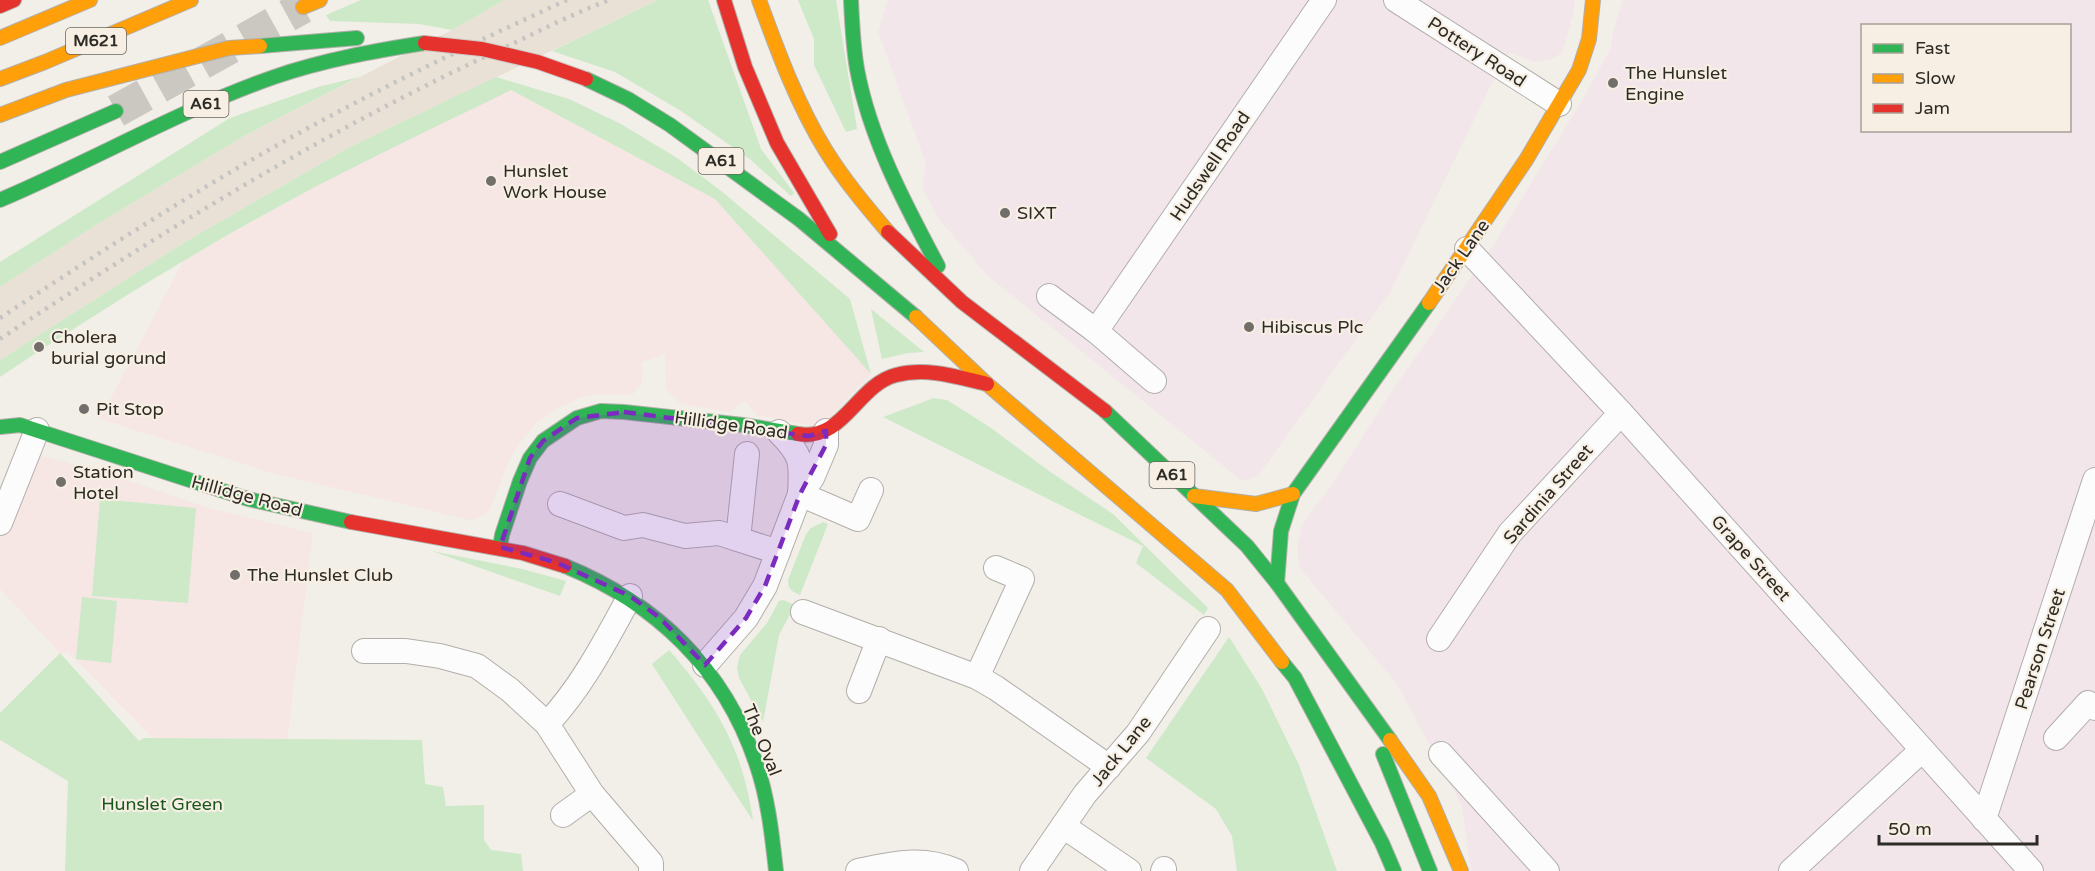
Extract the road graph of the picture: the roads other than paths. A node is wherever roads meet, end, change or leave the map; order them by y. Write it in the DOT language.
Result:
graph roads {
  1 [pos="14,0"];
  2 [pos="90,0"];
  3 [pos="191,0"];
  4 [pos="320,0"];
  5 [pos="724,0"];
  6 [pos="759,0"];
  7 [pos="851,0"];
  8 [pos="1324,0"];
  9 [pos="1396,0"];
  10 [pos="1593,0"];
  11 [pos="0,6"];
  12 [pos="303,7"];
  13 [pos="0,38"];
  14 [pos="425,44"];
  15 [pos="0,79"];
  16 [pos="1559,104"];
  17 [pos="116,111"];
  18 [pos="0,115"];
  19 [pos="0,162"];
  20 [pos="0,200"];
  21 [pos="1467,249"];
  22 [pos="845,259"];
  23 [pos="952,293"];
  24 [pos="1049,296"];
  25 [pos="1096,331"];
  26 [pos="1154,381"];
  27 [pos="987,384"];
  28 [pos="1620,413"];
  29 [pos="0,427"];
  30 [pos="37,430"];
  31 [pos="826,431"];
  32 [pos="779,432"];
  33 [pos="747,454"];
  34 [pos="2095,480"];
  35 [pos="871,490"];
  36 [pos="800,494"];
  37 [pos="1293,494"];
  38 [pos="1194,496"];
  39 [pos="560,504"];
  40 [pos="0,523"];
  41 [pos="738,539"];
  42 [pos="500,548"];
  43 [pos="778,552"];
  44 [pos="996,568"];
  45 [pos="1276,583"];
  46 [pos="630,596"];
  47 [pos="803,612"];
  48 [pos="1208,629"];
  49 [pos="879,639"];
  50 [pos="1439,639"];
  51 [pos="364,651"];
  52 [pos="705,664"];
  53 [pos="977,677"];
  54 [pos="859,691"];
  55 [pos="1356,692"];
  56 [pos="2095,708"];
  57 [pos="547,724"];
  58 [pos="2056,738"];
  59 [pos="1922,750"];
  60 [pos="1441,754"];
  61 [pos="1109,767"];
  62 [pos="592,794"];
  63 [pos="1365,814"];
  64 [pos="563,816"];
  65 [pos="1984,819"];
  66 [pos="1063,826"];
  67 [pos="651,871"];
  68 [pos="776,871"];
  69 [pos="858,871"];
  70 [pos="957,871"];
  71 [pos="1032,871"];
  72 [pos="1129,871"];
  73 [pos="1378,871"];
  74 [pos="1394,871"];
  75 [pos="1430,871"];
  76 [pos="1461,871"];
  77 [pos="1547,871"];
  78 [pos="1791,871"];
  79 [pos="2031,871"];
  1 -- 11 [label="main road"];
  2 -- 13 [label="main road, M621"];
  3 -- 15 [label="main road, M621"];
  4 -- 12 [label="main road"];
  5 -- 22 [label="main road, A61"];
  6 -- 23 [label="main road, A61"];
  7 -- 23 [label="main road"];
  8 -- 25 [label="street, Hudswell Road"];
  9 -- 16 [label="street, Pottery Road"];
  10 -- 16 [label="main road, Jack Lane"];
  14 -- 18 [label="main road"];
  14 -- 20 [label="main road, A61"];
  14 -- 22 [label="main road, A61, bridge"];
  16 -- 21 [label="main road, Jack Lane"];
  17 -- 19 [label="main road"];
  21 -- 28 [label="street, Grape Street"];
  21 -- 37 [label="main road, Jack Lane"];
  22 -- 27 [label="main road, A61"];
  23 -- 38 [label="main road, A61"];
  24 -- 25 [label="street"];
  25 -- 26 [label="street"];
  27 -- 31 [label="main road"];
  27 -- 63 [label="main road, A61"];
  28 -- 50 [label="street, Sardinia Street"];
  28 -- 59 [label="street, Grape Street"];
  29 -- 30 [label="main road, Hillidge Road"];
  30 -- 40 [label="street"];
  30 -- 42 [label="main road, Hillidge Road"];
  31 -- 32 [label="main road, Hillidge Road"];
  31 -- 36 [label="street"];
  32 -- 36 [label="street"];
  32 -- 42 [label="main road, Hillidge Road"];
  33 -- 41 [label="street"];
  34 -- 65 [label="street, Pearson Street"];
  35 -- 36 [label="street"];
  36 -- 43 [label="street"];
  37 -- 38 [label="main road"];
  37 -- 45 [label="main road, Jack Lane"];
  38 -- 45 [label="main road, A61"];
  39 -- 41 [label="street"];
  41 -- 43 [label="street"];
  42 -- 46 [label="main road, Hillidge Road"];
  43 -- 52 [label="street"];
  44 -- 53 [label="street"];
  45 -- 55 [label="main road, A61"];
  46 -- 52 [label="main road, Hillidge Road"];
  46 -- 57 [label="street"];
  47 -- 49 [label="street"];
  48 -- 61 [label="street, Jack Lane"];
  49 -- 53 [label="street"];
  49 -- 54 [label="street"];
  51 -- 57 [label="street"];
  52 -- 68 [label="main road, The Oval"];
  53 -- 61 [label="street"];
  55 -- 75 [label="main road, A61"];
  55 -- 76 [label="main road"];
  56 -- 58 [label="street"];
  57 -- 62 [label="street"];
  59 -- 65 [label="street, Grape Street"];
  59 -- 78 [label="street"];
  60 -- 77 [label="street"];
  61 -- 66 [label="street, Jack Lane"];
  62 -- 64 [label="street"];
  62 -- 67 [label="street"];
  63 -- 73 [label="main road"];
  63 -- 74 [label="main road, A61"];
  65 -- 79 [label="street, Grape Street"];
  66 -- 71 [label="street, Jack Lane"];
  66 -- 72 [label="street"];
  69 -- 70 [label="street"];
}
